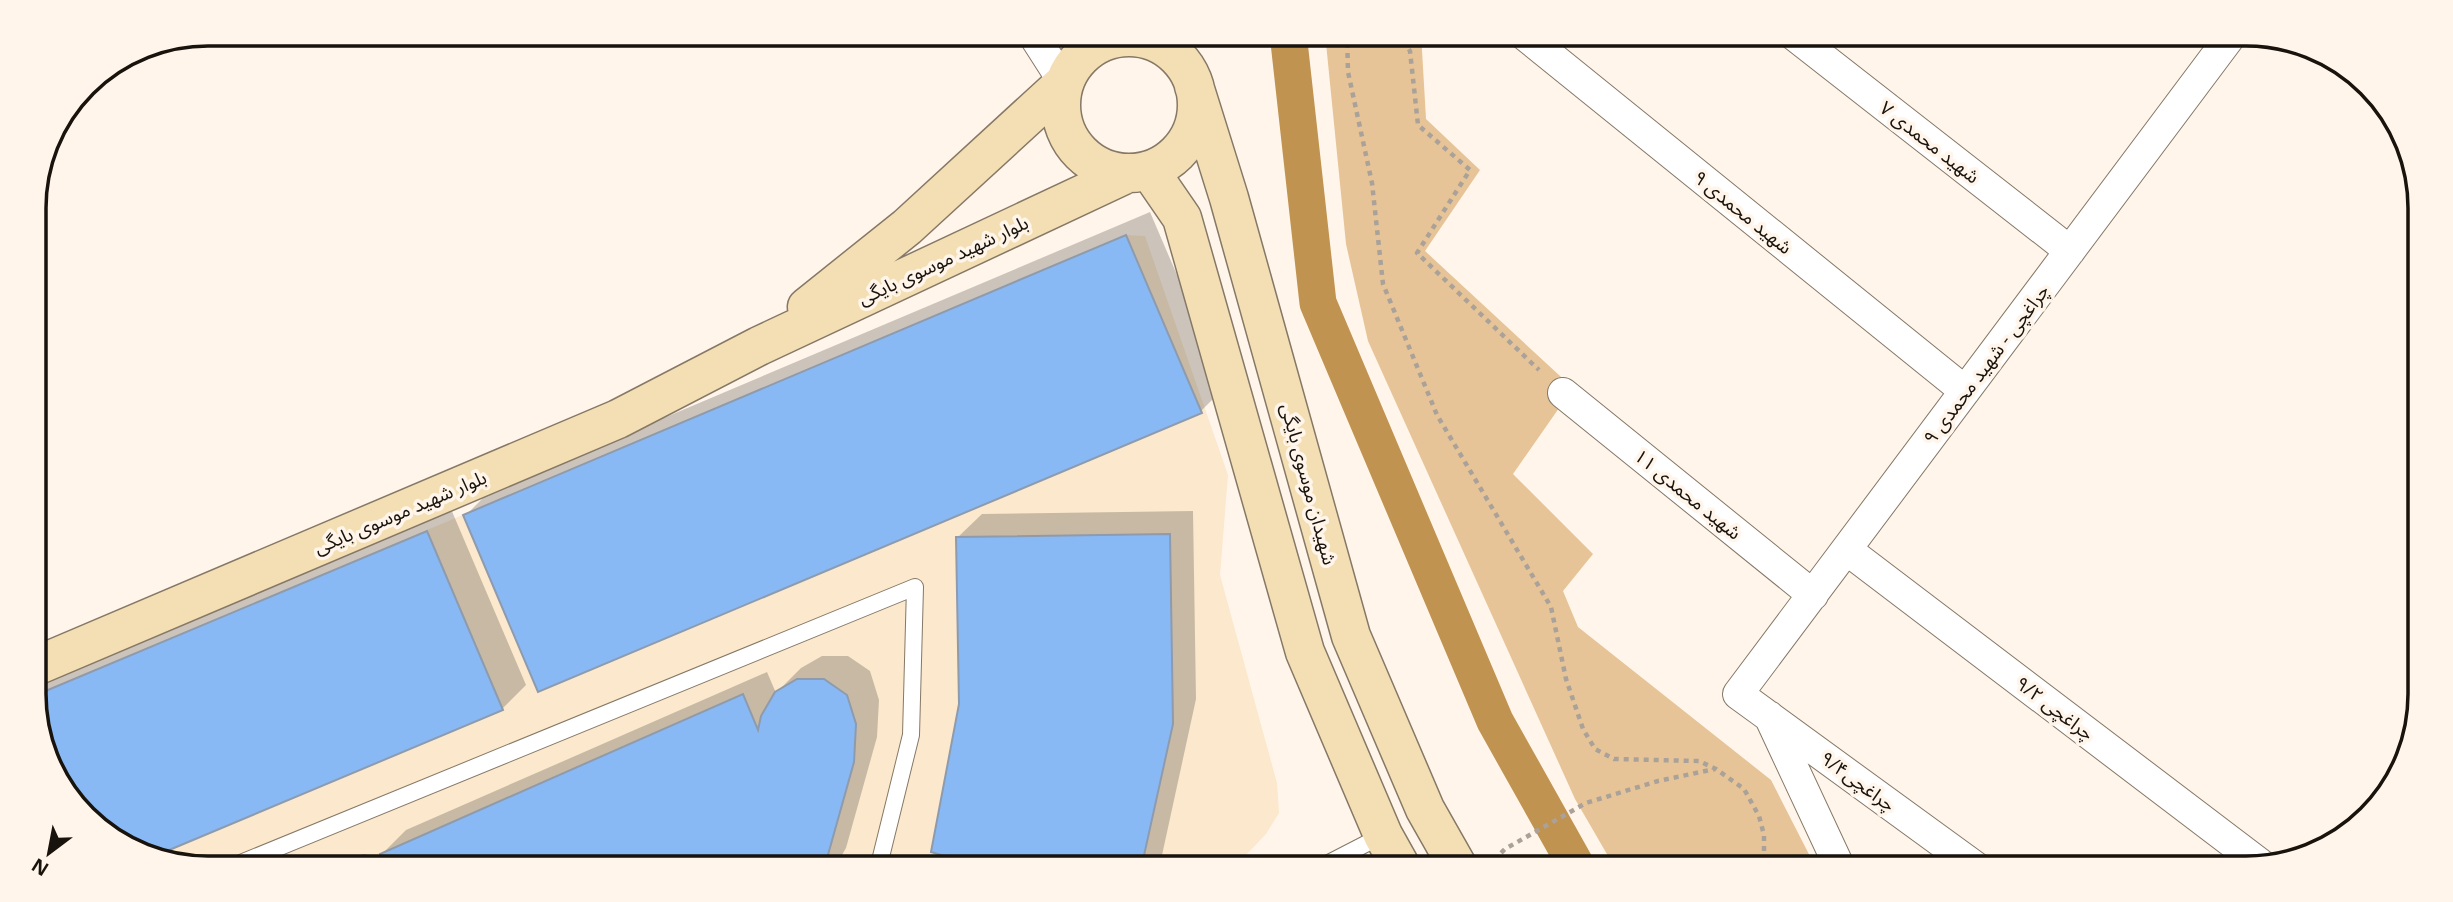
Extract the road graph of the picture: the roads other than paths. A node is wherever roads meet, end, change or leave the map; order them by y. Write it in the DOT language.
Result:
graph roads {
  1 [pos="1040,46"];
  2 [pos="1095,46"];
  3 [pos="1174,46"];
  4 [pos="1538,46"];
  5 [pos="1808,46"];
  6 [pos="2223,46"];
  7 [pos="1064,83"];
  8 [pos="1194,86"];
  9 [pos="1138,172"];
  10 [pos="2070,251"];
  11 [pos="759,346"];
  12 [pos="1965,391"];
  13 [pos="1563,393"];
  14 [pos="1847,550"];
  15 [pos="1813,595"];
  16 [pos="46,662"];
  17 [pos="1738,694"];
  18 [pos="1768,715"];
  19 [pos="1382,835"];
  20 [pos="258,856"];
  21 [pos="887,856"];
  22 [pos="1342,856"];
  23 [pos="1394,856"];
  24 [pos="1452,856"];
  25 [pos="1834,856"];
  26 [pos="1959,856"];
  27 [pos="2250,856"];
  1 -- 7 [label="street"];
  2 -- 7 [label="street"];
  3 -- 8 [label="street"];
  4 -- 12 [label="street, شهید محمدی ۹"];
  5 -- 10 [label="street, شهید محمدی ۷"];
  6 -- 10 [label="street, ۹ چراغچی - شهید محمدی"];
  7 -- 9 [label="street"];
  7 -- 11 [label="street, بلوار شهید موسوی بایگی"];
  8 -- 9 [label="street"];
  8 -- 24 [label="street, شهیدان موسوی بایگی"];
  9 -- 11 [label="street, بلوار شهید موسوی بایگی"];
  9 -- 19 [label="street"];
  10 -- 12 [label="street, ۹ چراغچی - شهید محمدی"];
  11 -- 16 [label="street, بلوار شهید موسوی بایگی"];
  12 -- 14 [label="street, ۹ چراغچی - شهید محمدی"];
  13 -- 15 [label="street, شهید محمدی ۱۱"];
  14 -- 15 [label="street, ۹ چراغچی - شهید محمدی"];
  14 -- 27 [label="street, ۹/۲ چراغچی"];
  15 -- 17 [label="street, ۹ چراغچی - شهید محمدی"];
  17 -- 18 [label="street, ۹/۴چراغچی"];
  18 -- 25 [label="street"];
  18 -- 26 [label="street, ۹/۴چراغچی"];
  19 -- 22 [label="lane"];
  19 -- 23 [label="street"];
  20 -- 21 [label="lane"];
}
